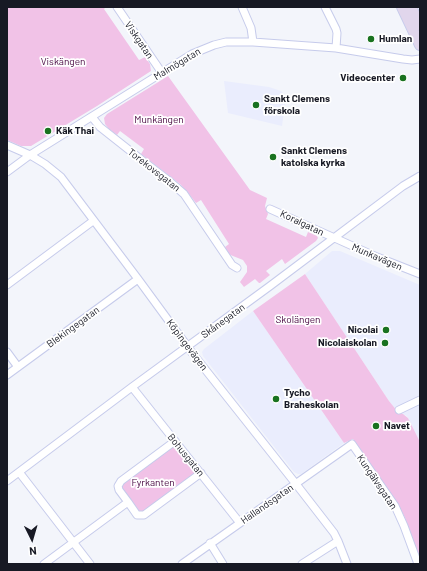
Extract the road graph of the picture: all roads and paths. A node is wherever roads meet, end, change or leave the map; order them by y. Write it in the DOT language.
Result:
graph roads {
  1 [pos="117,7"];
  2 [pos="242,7"];
  3 [pos="325,7"];
  4 [pos="402,7"];
  5 [pos="411,7"];
  6 [pos="420,26"];
  7 [pos="252,42"];
  8 [pos="420,45"];
  9 [pos="336,48"];
  10 [pos="420,59"];
  11 [pos="162,73"];
  12 [pos="92,117"];
  13 [pos="7,145"];
  14 [pos="30,155"];
  15 [pos="7,172"];
  16 [pos="420,176"];
  17 [pos="270,209"];
  18 [pos="93,220"];
  19 [pos="334,238"];
  20 [pos="237,268"];
  21 [pos="420,274"];
  22 [pos="138,279"];
  23 [pos="7,285"];
  24 [pos="187,347"];
  25 [pos="7,352"];
  26 [pos="18,367"];
  27 [pos="7,375"];
  28 [pos="132,387"];
  29 [pos="420,400"];
  30 [pos="400,410"];
  31 [pos="175,441"];
  32 [pos="352,444"];
  33 [pos="19,472"];
  34 [pos="201,473"];
  35 [pos="7,481"];
  36 [pos="296,484"];
  37 [pos="128,502"];
  38 [pos="240,523"];
  39 [pos="338,541"];
  40 [pos="73,542"];
  41 [pos="210,543"];
  42 [pos="44,564"];
  43 [pos="90,564"];
  44 [pos="182,564"];
  45 [pos="223,564"];
  46 [pos="302,564"];
  47 [pos="347,564"];
  48 [pos="418,564"];
  1 -- 11 [label="street, Viskgatan"];
  2 -- 7 [label="street"];
  3 -- 9 [label="street"];
  4 -- 8 [label="main road"];
  5 -- 6 [label="main road"];
  7 -- 9 [label="street, Malmögatan"];
  7 -- 11 [label="street, Malmögatan"];
  9 -- 10 [label="street, Malmögatan"];
  11 -- 12 [label="street, Malmögatan"];
  12 -- 14 [label="street, Malmögatan"];
  12 -- 20 [label="street, Torekovsgatan"];
  13 -- 14 [label="street, Köpingevägen"];
  14 -- 15 [label="street, Malmögatan"];
  14 -- 18 [label="street, Köpingevägen"];
  16 -- 19 [label="street, Skånegatan"];
  17 -- 19 [label="street, Koralgatan"];
  18 -- 22 [label="street, Köpingevägen"];
  18 -- 23 [label="street"];
  19 -- 21 [label="street, Munkavägen"];
  19 -- 24 [label="street, Skånegatan"];
  22 -- 24 [label="street, Köpingevägen"];
  22 -- 26 [label="street, Blekingegatan"];
  24 -- 28 [label="street, Skånegatan"];
  24 -- 36 [label="street, Köpingevägen"];
  25 -- 26 [label="street"];
  26 -- 27 [label="street, Blekingegatan"];
  28 -- 31 [label="street, Bohusgatan"];
  28 -- 33 [label="street, Skånegatan"];
  29 -- 30 [label="street"];
  31 -- 34 [label="street, Bohusgatan"];
  31 -- 37 [label="street"];
  32 -- 36 [label="street, Hallandsgatan"];
  32 -- 48 [label="street, Kungälvsgatan"];
  33 -- 35 [label="street, Skånegatan"];
  33 -- 40 [label="street"];
  34 -- 37 [label="street"];
  34 -- 38 [label="street, Bohusgatan"];
  36 -- 38 [label="street, Hallandsgatan"];
  36 -- 39 [label="street, Köpingevägen"];
  37 -- 40 [label="street"];
  38 -- 41 [label="street, Hallandsgatan"];
  39 -- 46 [label="street"];
  39 -- 47 [label="street, Köpingevägen"];
  40 -- 42 [label="street"];
  40 -- 43 [label="street"];
  41 -- 44 [label="street, Hallandsgatan"];
  41 -- 45 [label="street"];
}
